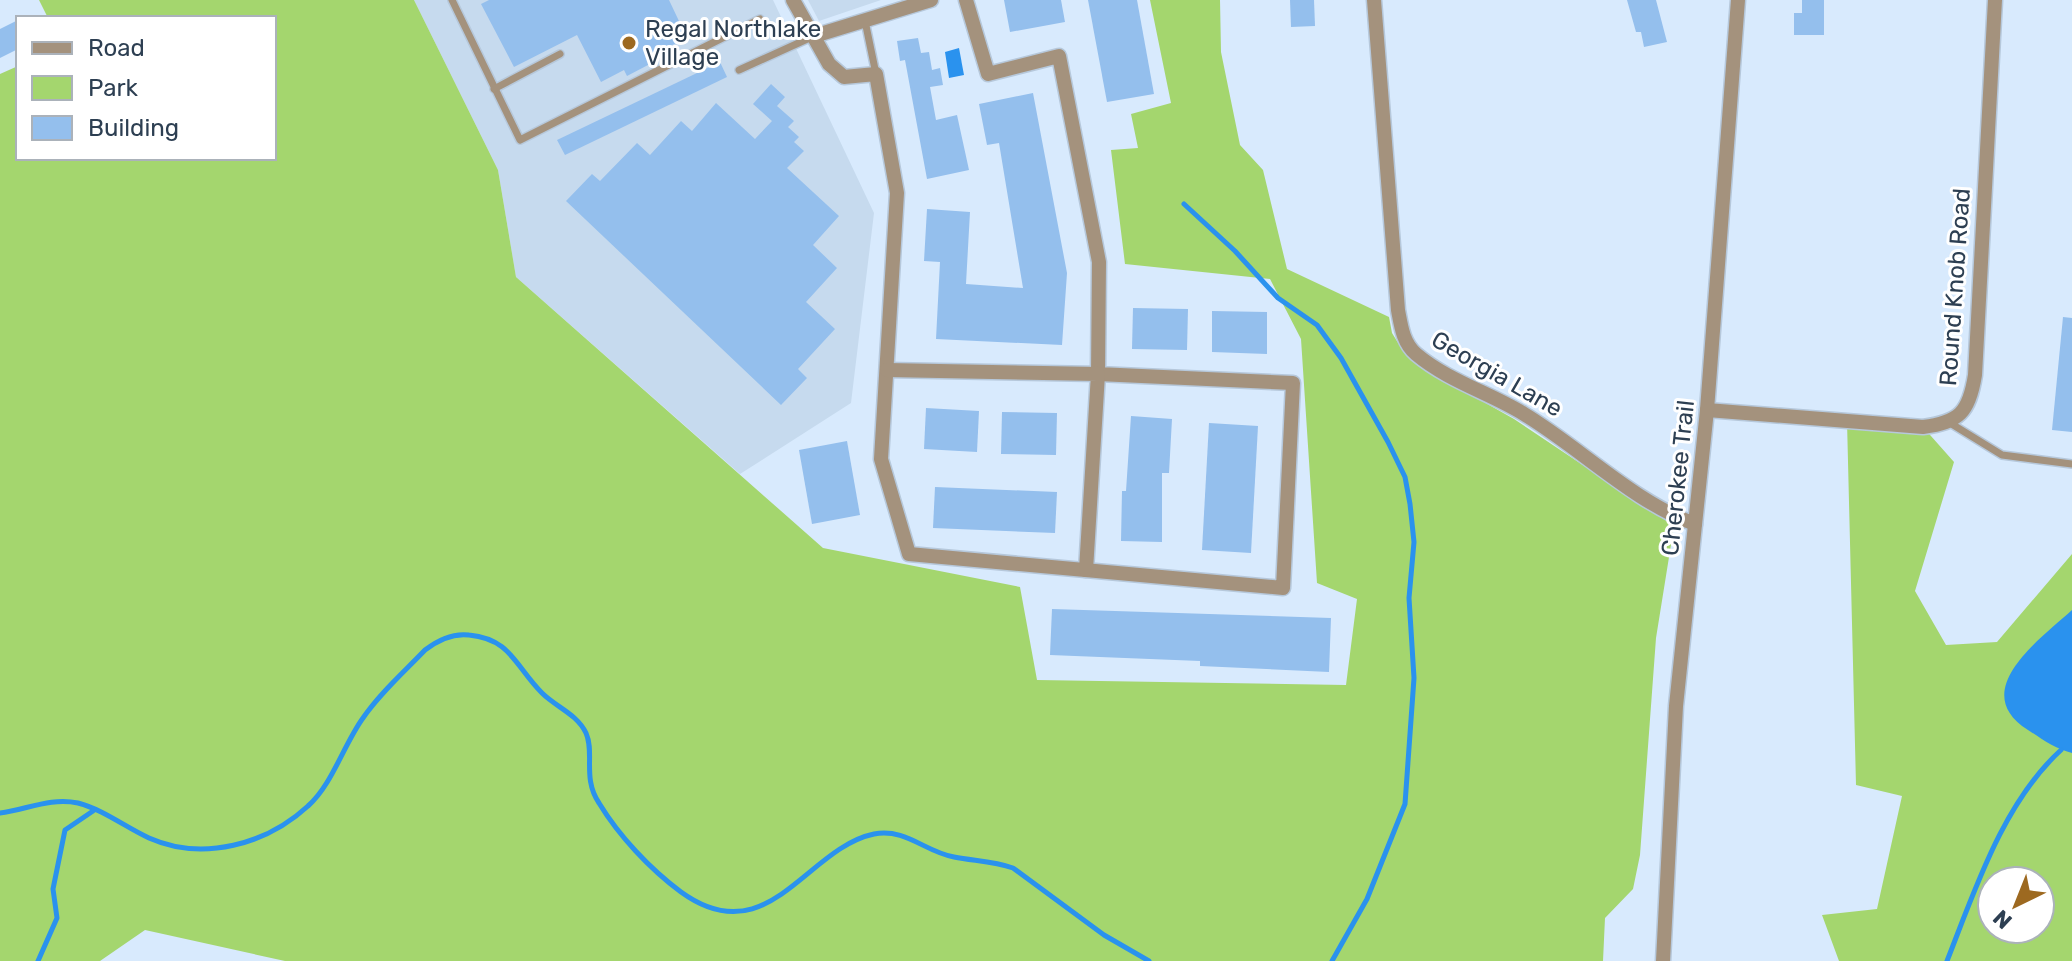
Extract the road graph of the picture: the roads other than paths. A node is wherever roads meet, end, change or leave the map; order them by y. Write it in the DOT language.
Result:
graph roads {
  1 [pos="452,0"];
  2 [pos="793,0"];
  3 [pos="931,0"];
  4 [pos="966,0"];
  5 [pos="1374,0"];
  6 [pos="1738,0"];
  7 [pos="1995,0"];
  8 [pos="760,19"];
  9 [pos="865,21"];
  10 [pos="814,36"];
  11 [pos="560,54"];
  12 [pos="739,70"];
  13 [pos="876,74"];
  14 [pos="494,89"];
  15 [pos="887,370"];
  16 [pos="1098,374"];
  17 [pos="1707,410"];
  18 [pos="1950,423"];
  19 [pos="2072,464"];
  20 [pos="1695,524"];
  21 [pos="1086,570"];
  22 [pos="1663,961"];
  1 -- 14 [label="lane"];
  2 -- 10 [label="street"];
  3 -- 9 [label="street"];
  4 -- 16 [label="street"];
  5 -- 20 [label="street, Georgia Lane"];
  6 -- 17 [label="street, Cherokee Trail"];
  7 -- 18 [label="street, Round Knob Road"];
  8 -- 14 [label="lane"];
  9 -- 10 [label="street"];
  9 -- 13 [label="lane"];
  10 -- 12 [label="lane"];
  10 -- 13 [label="street"];
  11 -- 14 [label="lane"];
  13 -- 15 [label="street"];
  15 -- 16 [label="street"];
  15 -- 21 [label="street"];
  16 -- 21 [label="street"];
  16 -- 21 [label="street"];
  17 -- 18 [label="street"];
  17 -- 20 [label="street, Cherokee Trail"];
  18 -- 19 [label="lane"];
  20 -- 22 [label="street, Cherokee Trail"];
}
